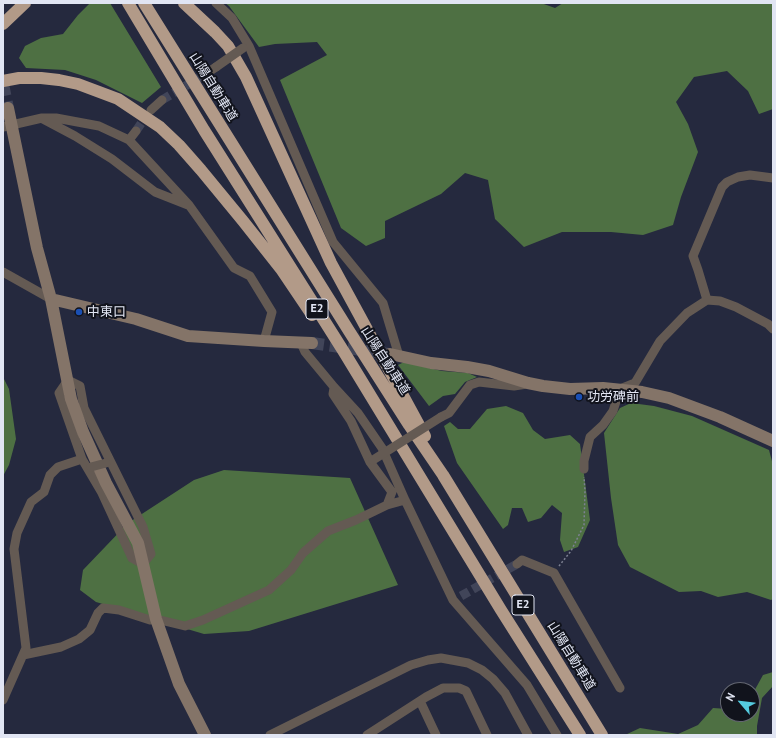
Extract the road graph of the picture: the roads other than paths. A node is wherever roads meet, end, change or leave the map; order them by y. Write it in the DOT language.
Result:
graph roads {
  1 [pos="25,3"];
  2 [pos="184,3"];
  3 [pos="216,3"];
  4 [pos="130,6"];
  5 [pos="147,6"];
  6 [pos="3,24"];
  7 [pos="246,47"];
  8 [pos="204,75"];
  9 [pos="3,81"];
  10 [pos="162,100"];
  11 [pos="8,108"];
  12 [pos="151,110"];
  13 [pos="42,118"];
  14 [pos="7,126"];
  15 [pos="136,131"];
  16 [pos="129,140"];
  17 [pos="773,178"];
  18 [pos="189,205"];
  19 [pos="3,272"];
  20 [pos="51,299"];
  21 [pos="707,300"];
  22 [pos="773,329"];
  23 [pos="264,341"];
  24 [pos="306,343"];
  25 [pos="395,355"];
  26 [pos="68,380"];
  27 [pos="528,383"];
  28 [pos="334,387"];
  29 [pos="620,389"];
  30 [pos="773,442"];
  31 [pos="82,459"];
  32 [pos="371,461"];
  33 [pos="108,462"];
  34 [pos="89,467"];
  35 [pos="584,469"];
  36 [pos="443,475"];
  37 [pos="405,500"];
  38 [pos="387,505"];
  39 [pos="143,564"];
  40 [pos="516,564"];
  41 [pos="501,610"];
  42 [pos="156,619"];
  43 [pos="23,655"];
  44 [pos="620,688"];
  45 [pos="3,700"];
  46 [pos="420,701"];
  47 [pos="381,726"];
  48 [pos="205,735"];
  49 [pos="270,735"];
  50 [pos="367,735"];
  51 [pos="386,735"];
  52 [pos="436,735"];
  53 [pos="487,735"];
  54 [pos="528,735"];
  55 [pos="557,735"];
  56 [pos="580,735"];
  57 [pos="602,735"];
  1 -- 6 [label="highway"];
  2 -- 36 [label="highway"];
  3 -- 7 [label="street"];
  4 -- 41 [label="highway, E2"];
  5 -- 36 [label="highway, 山陽自動車道 / E2"];
  7 -- 8 [label="street, bridge"];
  7 -- 25 [label="street"];
  9 -- 41 [label="highway"];
  10 -- 12 [label="street"];
  11 -- 14 [label="street"];
  13 -- 14 [label="street"];
  13 -- 16 [label="street"];
  13 -- 18 [label="street"];
  14 -- 20 [label="street"];
  15 -- 16 [label="street"];
  16 -- 18 [label="street"];
  17 -- 21 [label="street"];
  18 -- 23 [label="street"];
  19 -- 20 [label="street"];
  20 -- 23 [label="street"];
  20 -- 26 [label="street"];
  21 -- 22 [label="street"];
  21 -- 29 [label="street"];
  23 -- 24 [label="street"];
  24 -- 28 [label="street"];
  25 -- 27 [label="street"];
  26 -- 31 [label="street"];
  26 -- 33 [label="street"];
  26 -- 39 [label="street"];
  27 -- 29 [label="street"];
  27 -- 32 [label="street, bridge"];
  28 -- 32 [label="street"];
  28 -- 37 [label="street"];
  29 -- 30 [label="street"];
  29 -- 35 [label="street"];
  31 -- 34 [label="street"];
  31 -- 43 [label="street"];
  32 -- 38 [label="street"];
  33 -- 34 [label="street, bridge"];
  33 -- 39 [label="street"];
  34 -- 39 [label="street"];
  36 -- 57 [label="highway, 山陽自動車道 / E2"];
  37 -- 38 [label="street"];
  37 -- 55 [label="street"];
  38 -- 42 [label="street"];
  39 -- 42 [label="street"];
  40 -- 44 [label="street"];
  41 -- 56 [label="highway, E2"];
  42 -- 43 [label="street"];
  42 -- 48 [label="street"];
  43 -- 45 [label="street"];
  46 -- 47 [label="street"];
  46 -- 52 [label="street"];
  46 -- 53 [label="street"];
  47 -- 50 [label="street"];
  47 -- 51 [label="street"];
  49 -- 54 [label="street"];
}
